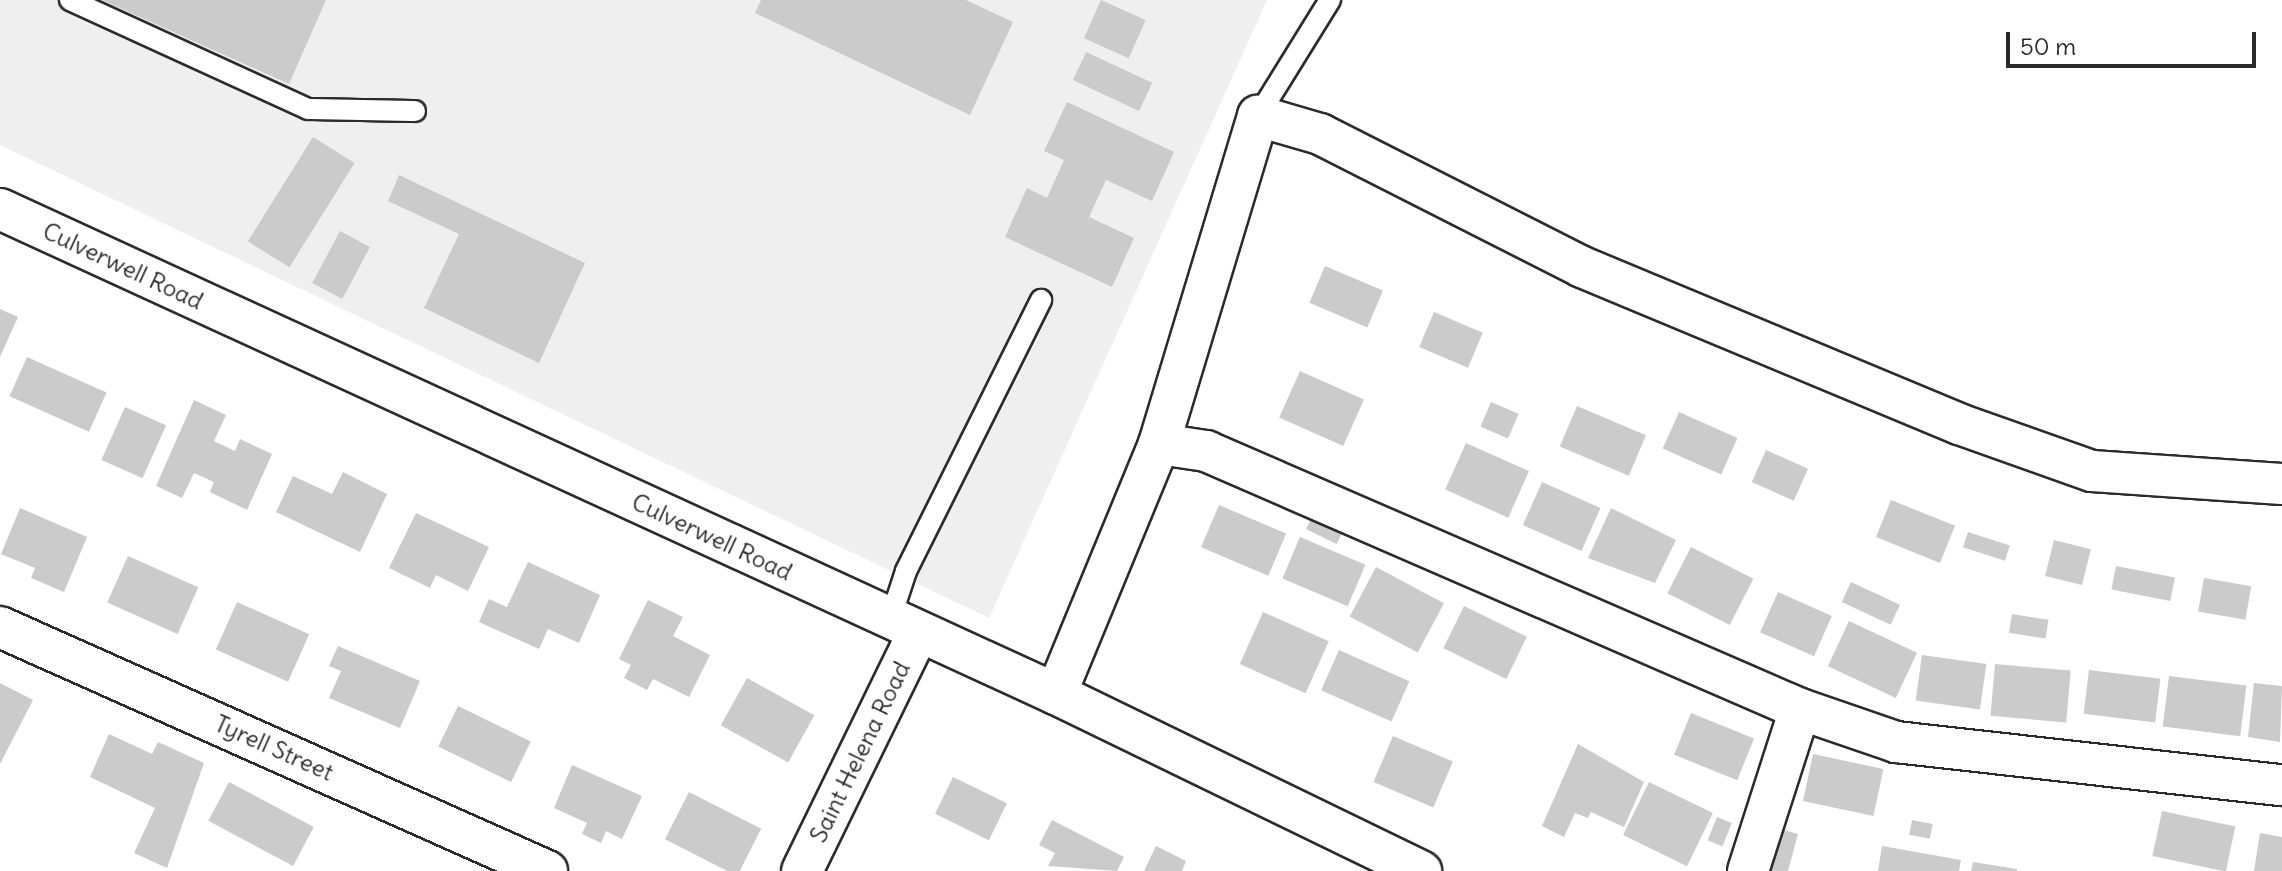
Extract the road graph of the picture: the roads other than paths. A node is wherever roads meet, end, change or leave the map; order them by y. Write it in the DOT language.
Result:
graph roads {
  1 [pos="70,0"];
  2 [pos="1330,0"];
  3 [pos="415,111"];
  4 [pos="1258,116"];
  5 [pos="0,209"];
  6 [pos="1041,300"];
  7 [pos="1159,444"];
  8 [pos="2282,484"];
  9 [pos="904,626"];
  10 [pos="0,627"];
  11 [pos="1056,694"];
  12 [pos="1800,709"];
  13 [pos="2282,785"];
  14 [pos="547,871"];
  15 [pos="802,871"];
  16 [pos="1421,871"];
  17 [pos="1748,871"];
  1 -- 3 [label="lane"];
  2 -- 4 [label="lane"];
  4 -- 7 [label="street"];
  4 -- 8 [label="street"];
  5 -- 9 [label="street, Culverwell Road"];
  6 -- 9 [label="lane"];
  7 -- 11 [label="street"];
  7 -- 12 [label="street"];
  9 -- 11 [label="street, Culverwell Road"];
  9 -- 15 [label="street, Saint Helena Road"];
  10 -- 14 [label="street, Tyrell Street"];
  11 -- 16 [label="street, Culverwell Road"];
  12 -- 13 [label="street"];
  12 -- 17 [label="street"];
}
